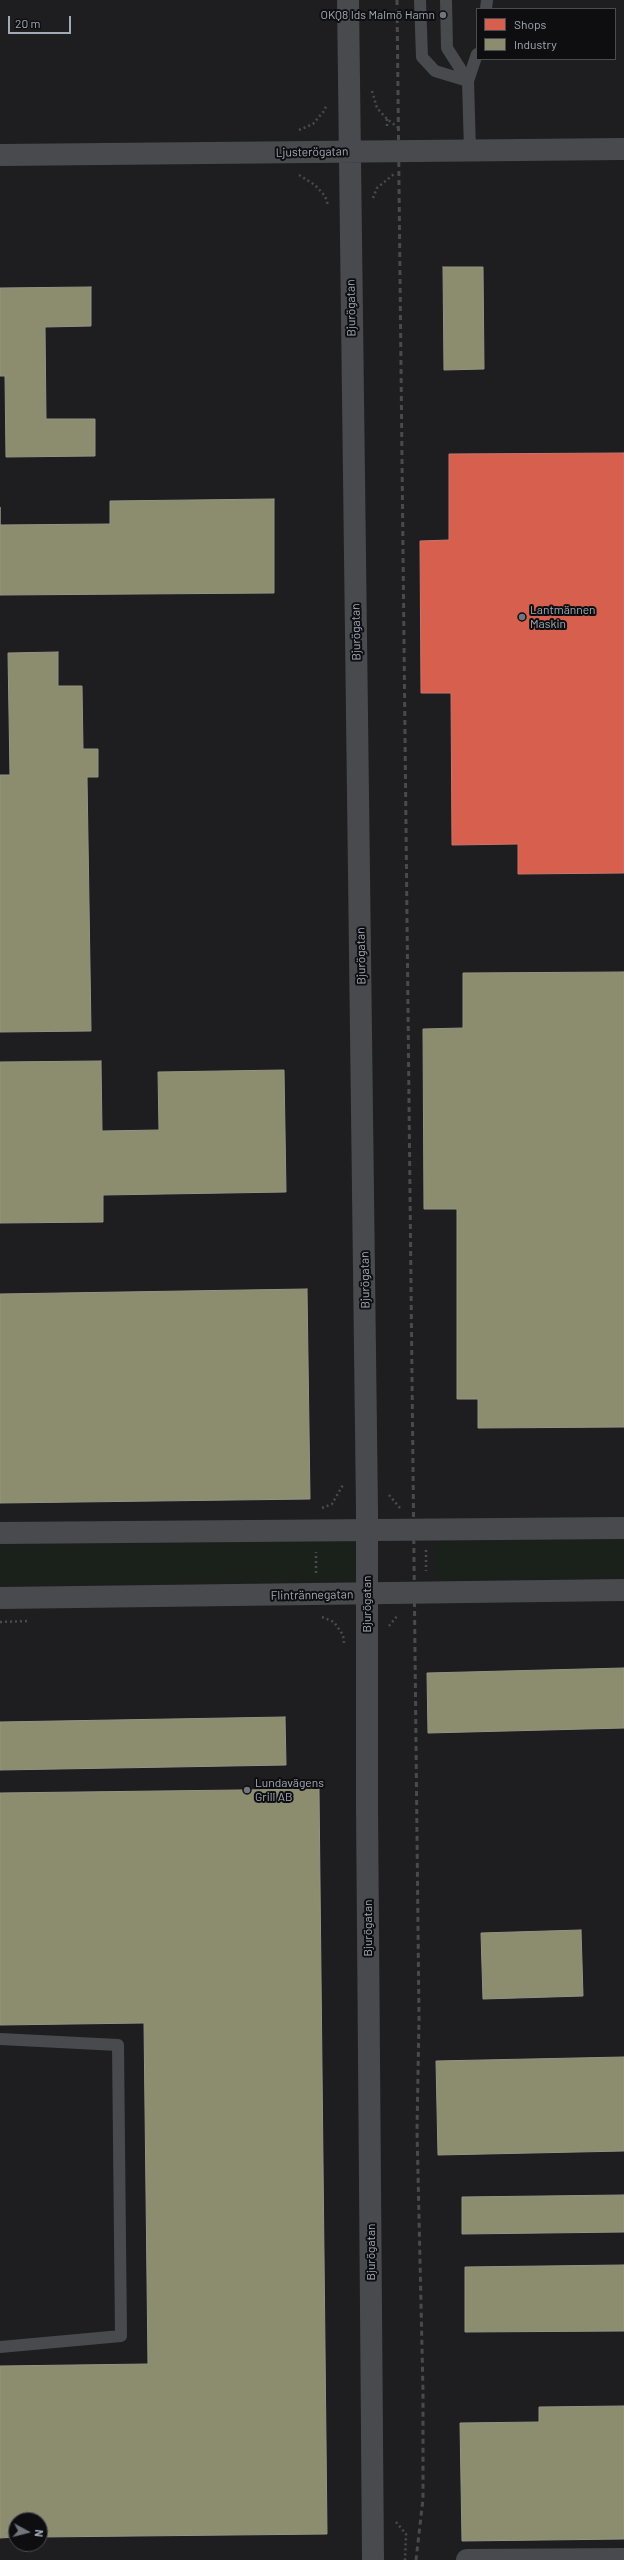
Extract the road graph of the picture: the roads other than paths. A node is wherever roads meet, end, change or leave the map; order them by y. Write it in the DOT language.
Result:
graph roads {
  1 [pos="348,0"];
  2 [pos="420,0"];
  3 [pos="446,0"];
  4 [pos="476,57"];
  5 [pos="468,81"];
  6 [pos="624,149"];
  7 [pos="470,151"];
  8 [pos="349,152"];
  9 [pos="0,156"];
  10 [pos="624,1528"];
  11 [pos="367,1531"];
  12 [pos="0,1533"];
  13 [pos="624,1590"];
  14 [pos="367,1594"];
  15 [pos="0,1598"];
  16 [pos="0,2039"];
  17 [pos="0,2348"];
  18 [pos="624,2559"];
  19 [pos="373,2560"];
  20 [pos="467,2560"];
  1 -- 8 [label="street, Bjurögatan"];
  2 -- 5 [label="lane"];
  3 -- 5 [label="lane"];
  4 -- 5 [label="lane"];
  5 -- 7 [label="lane"];
  6 -- 7 [label="street, Ljusterögatan"];
  7 -- 8 [label="street, Ljusterögatan"];
  8 -- 9 [label="street, Ljusterögatan"];
  8 -- 11 [label="street, Bjurögatan"];
  10 -- 11 [label="street"];
  11 -- 12 [label="street"];
  11 -- 14 [label="street, Bjurögatan"];
  13 -- 14 [label="street, Flintrännegatan"];
  14 -- 15 [label="street, Flintrännegatan"];
  14 -- 19 [label="street, Bjurögatan"];
  16 -- 17 [label="lane"];
  18 -- 20 [label="street"];
}
